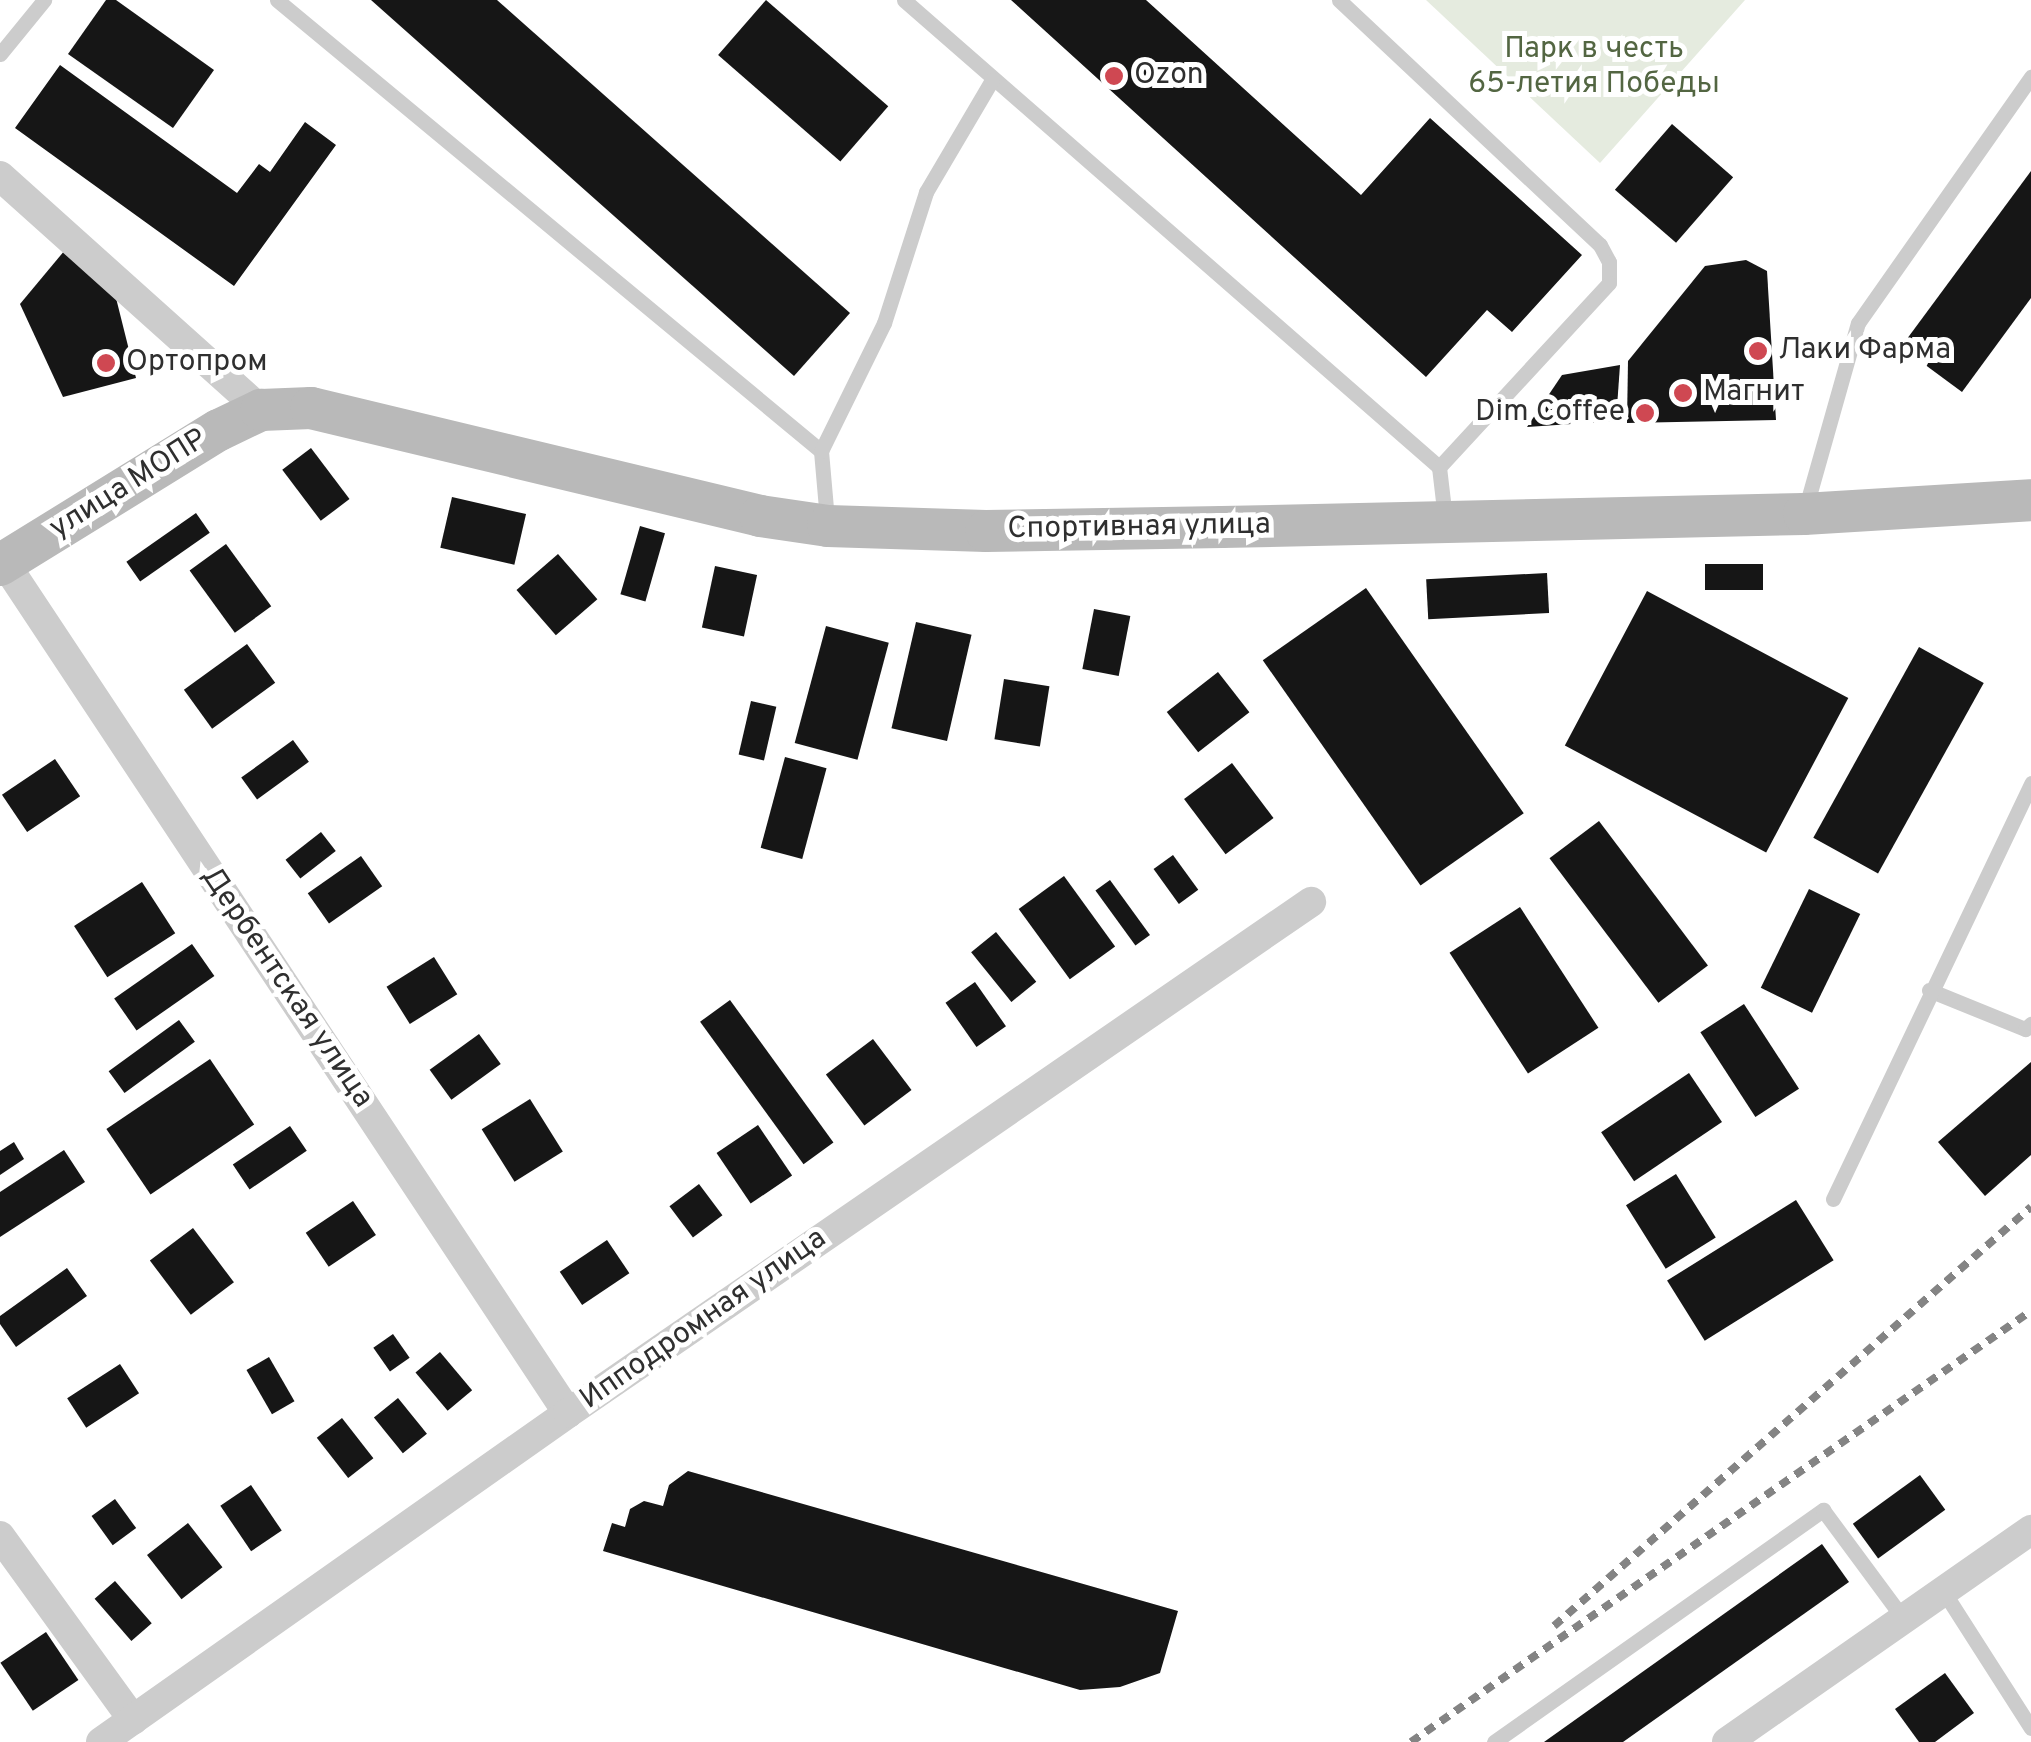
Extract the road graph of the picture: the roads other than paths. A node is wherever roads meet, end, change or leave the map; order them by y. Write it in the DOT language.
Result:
graph roads {
  1 [pos="44,0"];
  2 [pos="277,0"];
  3 [pos="904,0"];
  4 [pos="1339,0"];
  5 [pos="0,54"];
  6 [pos="2031,78"];
  7 [pos="992,80"];
  8 [pos="0,176"];
  9 [pos="260,410"];
  10 [pos="820,451"];
  11 [pos="1439,467"];
  12 [pos="2031,500"];
  13 [pos="1804,514"];
  14 [pos="1446,519"];
  15 [pos="828,526"];
  16 [pos="1,560"];
  17 [pos="2031,784"];
  18 [pos="1310,902"];
  19 [pos="1929,990"];
  20 [pos="2031,1024"];
  21 [pos="1833,1199"];
  22 [pos="568,1413"];
  23 [pos="2031,1530"];
  24 [pos="0,1536"];
  25 [pos="1942,1589"];
  26 [pos="1903,1618"];
  27 [pos="132,1720"];
  28 [pos="2031,1728"];
  29 [pos="101,1742"];
  30 [pos="1494,1742"];
  31 [pos="1727,1742"];
  1 -- 5 [label="lane"];
  2 -- 10 [label="lane"];
  3 -- 7 [label="lane"];
  4 -- 11 [label="lane"];
  6 -- 13 [label="lane"];
  7 -- 10 [label="lane"];
  7 -- 11 [label="lane"];
  8 -- 9 [label="street"];
  9 -- 15 [label="main road, Спортивная улица"];
  9 -- 16 [label="main road, улица МОПР"];
  10 -- 15 [label="lane"];
  11 -- 14 [label="lane"];
  12 -- 13 [label="main road, Спортивная улица"];
  13 -- 14 [label="main road, Спортивная улица"];
  14 -- 15 [label="main road, Спортивная улица"];
  16 -- 22 [label="street, Дербентская улица"];
  17 -- 19 [label="lane"];
  18 -- 22 [label="street, Ипподромная улица"];
  19 -- 20 [label="lane"];
  19 -- 21 [label="lane"];
  22 -- 27 [label="street, Ипподромная улица"];
  23 -- 25 [label="street"];
  24 -- 27 [label="street"];
  25 -- 26 [label="street"];
  25 -- 28 [label="lane"];
  26 -- 30 [label="lane"];
  26 -- 31 [label="street"];
  27 -- 29 [label="street, Ипподромная улица"];
}
